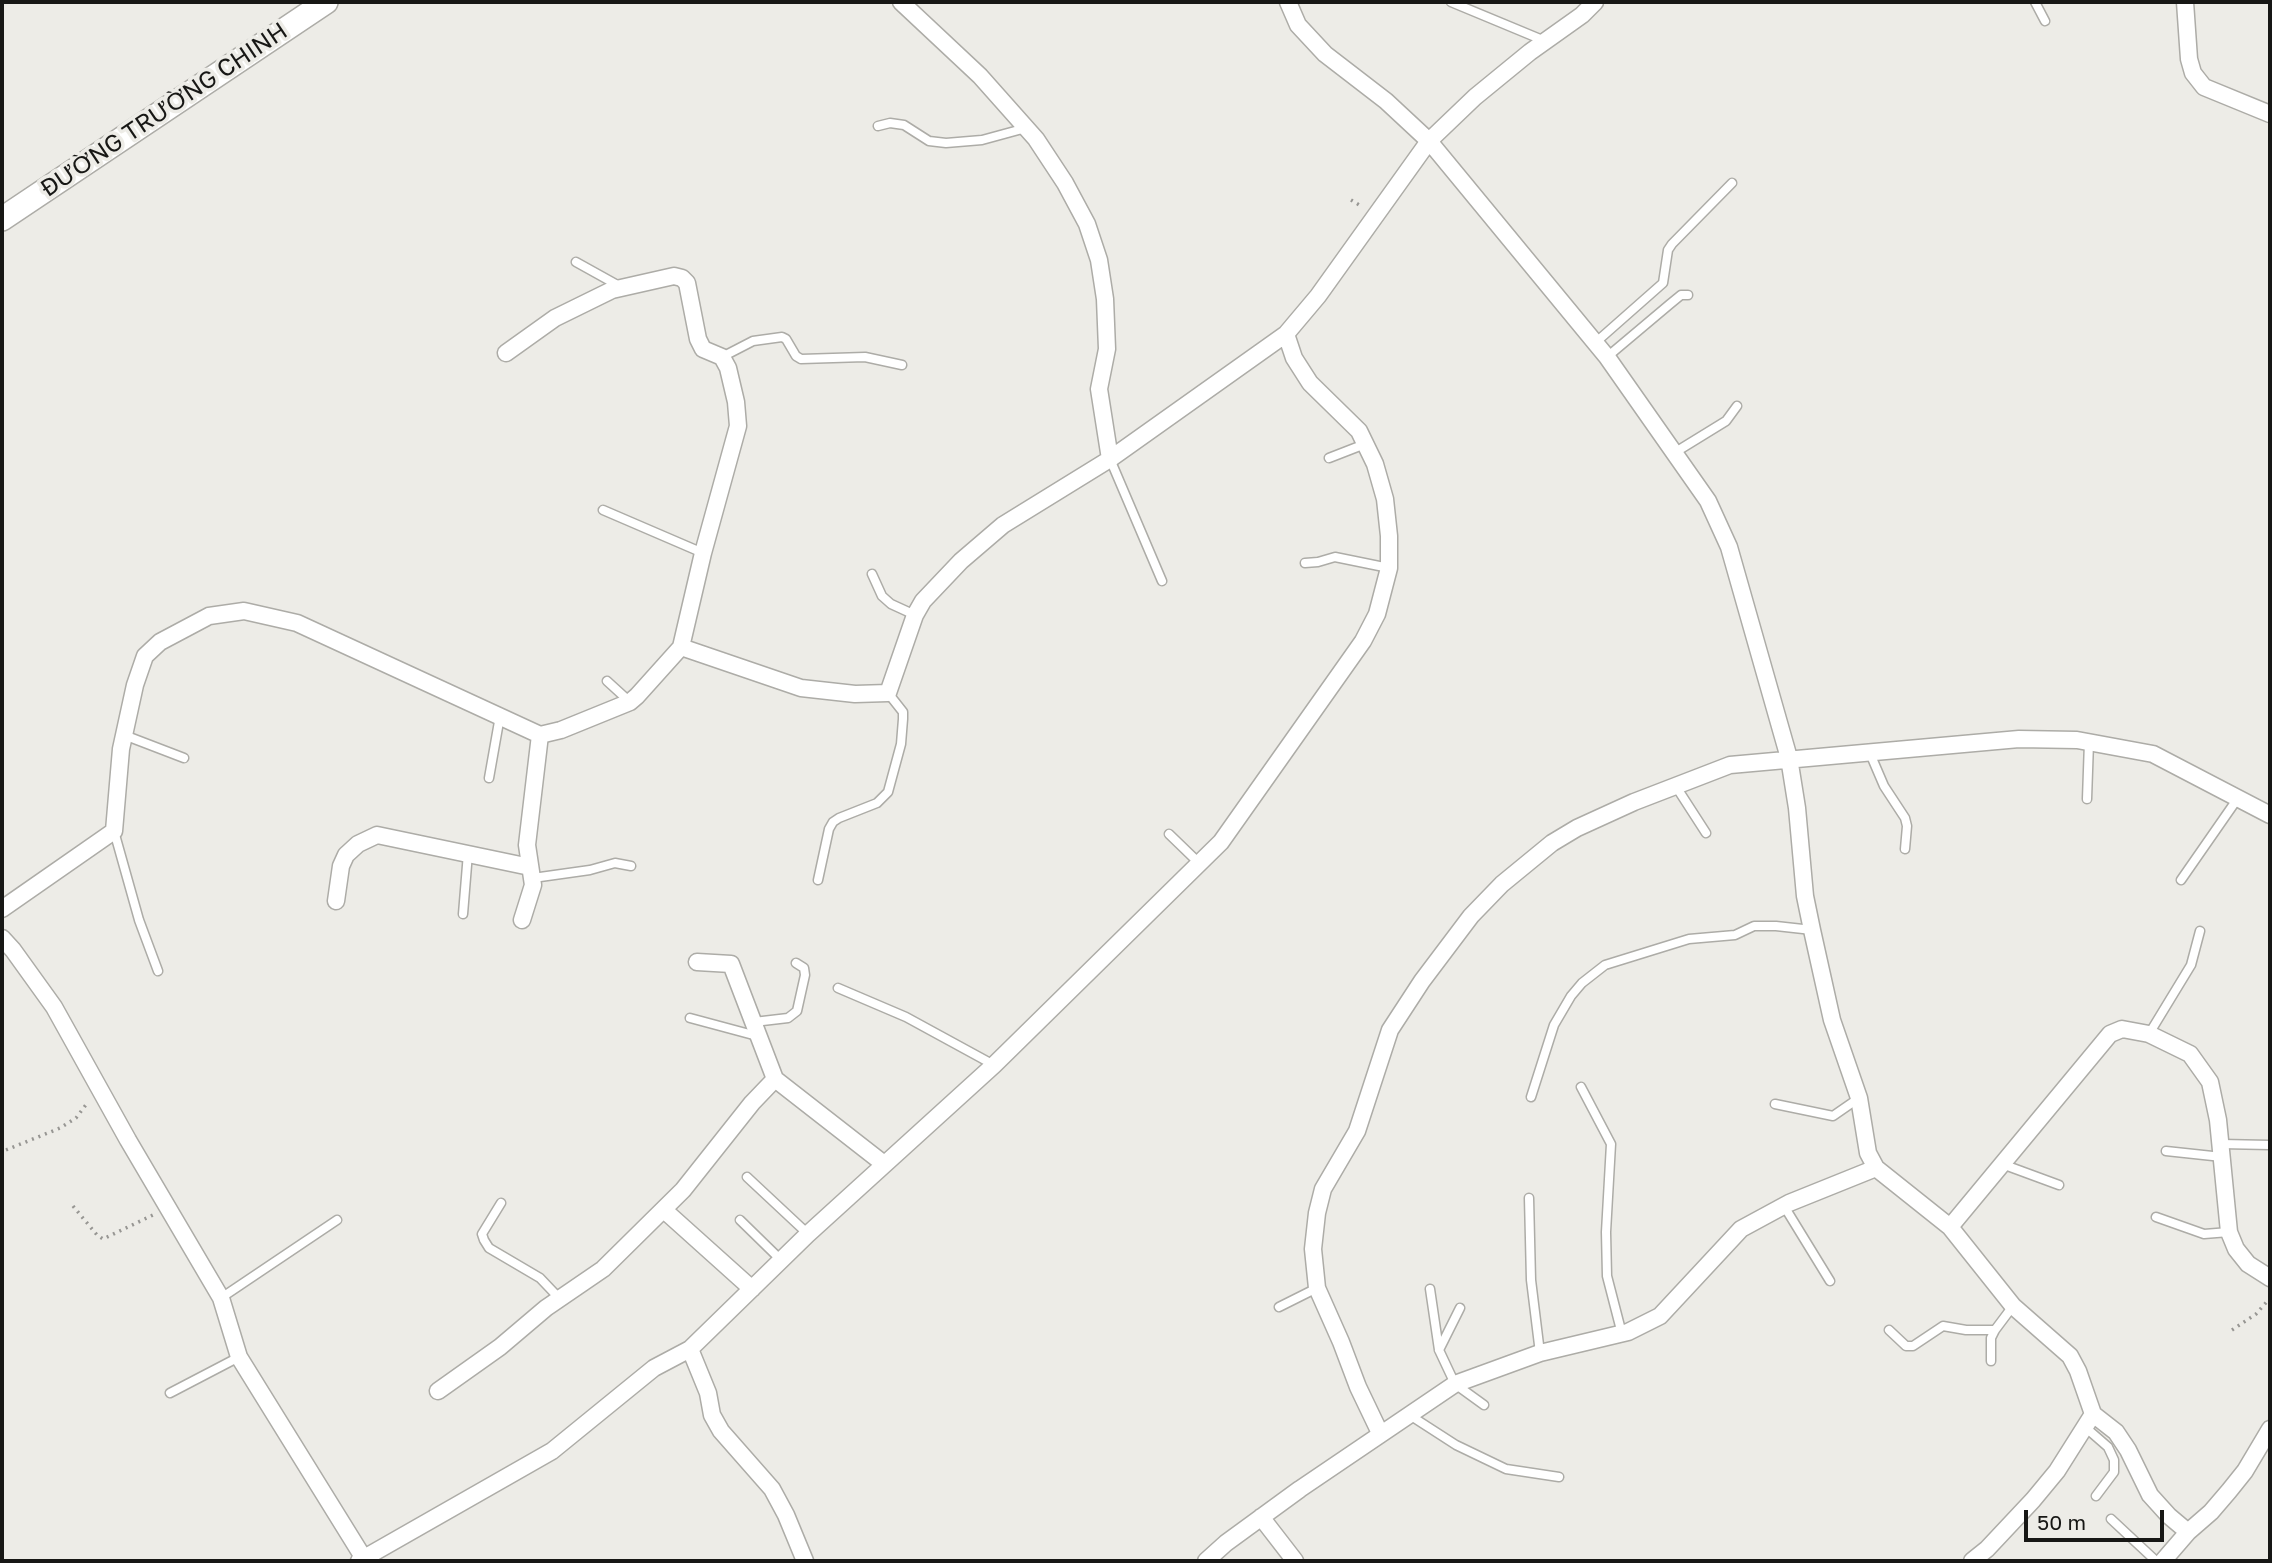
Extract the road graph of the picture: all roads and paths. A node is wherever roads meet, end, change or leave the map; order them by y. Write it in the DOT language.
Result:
graph roads {
  1 [pos="326,2"];
  2 [pos="901,2"];
  3 [pos="1288,2"];
  4 [pos="1451,2"];
  5 [pos="1595,2"];
  6 [pos="2035,2"];
  7 [pos="2185,2"];
  8 [pos="2045,22"];
  9 [pos="1545,41"];
  10 [pos="2270,114"];
  11 [pos="878,126"];
  12 [pos="1026,128"];
  13 [pos="1429,141"];
  14 [pos="1732,183"];
  15 [pos="2,219"];
  16 [pos="576,262"];
  17 [pos="621,287"];
  18 [pos="1688,295"];
  19 [pos="1286,334"];
  20 [pos="1595,343"];
  21 [pos="506,353"];
  22 [pos="722,356"];
  23 [pos="1607,357"];
  24 [pos="902,365"];
  25 [pos="1737,406"];
  26 [pos="1366,444"];
  27 [pos="1674,453"];
  28 [pos="1329,458"];
  29 [pos="1110,459"];
  30 [pos="603,510"];
  31 [pos="703,553"];
  32 [pos="1305,564"];
  33 [pos="1389,568"];
  34 [pos="873,574"];
  35 [pos="1162,581"];
  36 [pos="915,615"];
  37 [pos="681,647"];
  38 [pos="607,681"];
  39 [pos="888,693"];
  40 [pos="630,702"];
  41 [pos="500,716"];
  42 [pos="124,735"];
  43 [pos="540,735"];
  44 [pos="2090,742"];
  45 [pos="1869,751"];
  46 [pos="184,758"];
  47 [pos="1789,758"];
  48 [pos="489,778"];
  49 [pos="1675,785"];
  50 [pos="2238,798"];
  51 [pos="2087,799"];
  52 [pos="2270,815"];
  53 [pos="114,831"];
  54 [pos="1169,834"];
  55 [pos="1706,834"];
  56 [pos="1905,849"];
  57 [pos="468,853"];
  58 [pos="1199,863"];
  59 [pos="631,866"];
  60 [pos="531,872"];
  61 [pos="818,880"];
  62 [pos="2181,880"];
  63 [pos="336,901"];
  64 [pos="2,909"];
  65 [pos="463,914"];
  66 [pos="522,920"];
  67 [pos="1812,930"];
  68 [pos="2200,931"];
  69 [pos="2,938"];
  70 [pos="697,962"];
  71 [pos="796,963"];
  72 [pos="158,971"];
  73 [pos="838,988"];
  74 [pos="690,1018"];
  75 [pos="757,1030"];
  76 [pos="2148,1034"];
  77 [pos="994,1065"];
  78 [pos="775,1080"];
  79 [pos="97,1084"];
  80 [pos="1581,1087"];
  81 [pos="1531,1097"];
  82 [pos="1859,1098"];
  83 [pos="1775,1104"];
  84 [pos="2270,1145"];
  85 [pos="6,1150"];
  86 [pos="2166,1151"];
  87 [pos="2221,1151"];
  88 [pos="884,1164"];
  89 [pos="2002,1164"];
  90 [pos="1876,1168"];
  91 [pos="747,1177"];
  92 [pos="2059,1185"];
  93 [pos="1529,1198"];
  94 [pos="501,1203"];
  95 [pos="73,1206"];
  96 [pos="1784,1206"];
  97 [pos="167,1207"];
  98 [pos="664,1210"];
  99 [pos="2156,1217"];
  100 [pos="337,1220"];
  101 [pos="740,1220"];
  102 [pos="1950,1227"];
  103 [pos="2229,1232"];
  104 [pos="808,1234"];
  105 [pos="782,1261"];
  106 [pos="2270,1278"];
  107 [pos="1830,1281"];
  108 [pos="1317,1287"];
  109 [pos="752,1289"];
  110 [pos="1430,1289"];
  111 [pos="221,1298"];
  112 [pos="2270,1298"];
  113 [pos="560,1299"];
  114 [pos="2013,1306"];
  115 [pos="1279,1307"];
  116 [pos="1460,1308"];
  117 [pos="1995,1329"];
  118 [pos="2232,1329"];
  119 [pos="1889,1330"];
  120 [pos="1622,1334"];
  121 [pos="690,1349"];
  122 [pos="1439,1350"];
  123 [pos="1540,1353"];
  124 [pos="239,1357"];
  125 [pos="1991,1361"];
  126 [pos="1455,1384"];
  127 [pos="438,1391"];
  128 [pos="170,1393"];
  129 [pos="1484,1405"];
  130 [pos="1408,1414"];
  131 [pos="2089,1420"];
  132 [pos="2270,1429"];
  133 [pos="1380,1433"];
  134 [pos="1559,1477"];
  135 [pos="2096,1496"];
  136 [pos="1261,1517"];
  137 [pos="2111,1519"];
  138 [pos="2188,1532"];
  139 [pos="361,1559"];
  140 [pos="805,1561"];
  141 [pos="1206,1561"];
  142 [pos="1295,1561"];
  143 [pos="1972,1561"];
  144 [pos="2156,1561"];
  145 [pos="2163,1561"];
  1 -- 15 [label="main road, ĐƯỜNG TRƯỜNG CHINH"];
  2 -- 12 [label="street"];
  3 -- 13 [label="street"];
  4 -- 9 [label="lane"];
  5 -- 9 [label="street"];
  6 -- 8 [label="lane"];
  7 -- 10 [label="street"];
  9 -- 13 [label="street"];
  11 -- 12 [label="lane"];
  12 -- 29 [label="street"];
  13 -- 19 [label="street"];
  13 -- 20 [label="street"];
  14 -- 20 [label="lane"];
  16 -- 17 [label="lane"];
  17 -- 21 [label="street"];
  17 -- 22 [label="street"];
  18 -- 23 [label="lane"];
  19 -- 26 [label="street"];
  19 -- 29 [label="street"];
  20 -- 23 [label="street"];
  22 -- 24 [label="lane"];
  22 -- 31 [label="street"];
  23 -- 27 [label="street"];
  25 -- 27 [label="lane"];
  26 -- 28 [label="lane"];
  26 -- 33 [label="street"];
  27 -- 47 [label="street"];
  29 -- 35 [label="lane"];
  29 -- 36 [label="street"];
  30 -- 31 [label="lane"];
  31 -- 37 [label="street"];
  32 -- 33 [label="lane"];
  33 -- 58 [label="street"];
  34 -- 36 [label="lane"];
  36 -- 39 [label="street"];
  37 -- 39 [label="street"];
  37 -- 40 [label="street"];
  38 -- 40 [label="lane"];
  39 -- 61 [label="lane"];
  40 -- 43 [label="street"];
  41 -- 42 [label="street"];
  41 -- 43 [label="street"];
  41 -- 48 [label="lane"];
  42 -- 46 [label="lane"];
  42 -- 53 [label="street"];
  43 -- 60 [label="street"];
  44 -- 45 [label="street"];
  44 -- 50 [label="street"];
  44 -- 51 [label="lane"];
  45 -- 47 [label="street"];
  45 -- 56 [label="lane"];
  47 -- 49 [label="street"];
  47 -- 67 [label="street"];
  49 -- 55 [label="lane"];
  49 -- 108 [label="street"];
  50 -- 52 [label="street"];
  50 -- 62 [label="lane"];
  53 -- 64 [label="street"];
  53 -- 72 [label="lane"];
  54 -- 58 [label="lane"];
  57 -- 60 [label="street"];
  57 -- 63 [label="street"];
  57 -- 65 [label="lane"];
  58 -- 77 [label="street"];
  59 -- 60 [label="lane"];
  60 -- 66 [label="street"];
  67 -- 81 [label="lane"];
  67 -- 82 [label="street"];
  68 -- 76 [label="lane"];
  69 -- 79 [label="street"];
  70 -- 75 [label="street"];
  71 -- 75 [label="lane"];
  73 -- 77 [label="lane"];
  74 -- 75 [label="lane"];
  75 -- 78 [label="street"];
  76 -- 87 [label="street"];
  76 -- 89 [label="street"];
  77 -- 88 [label="street"];
  78 -- 88 [label="street"];
  78 -- 98 [label="street"];
  79 -- 85 [label="path"];
  79 -- 97 [label="street"];
  80 -- 120 [label="lane"];
  82 -- 83 [label="lane"];
  82 -- 90 [label="street"];
  84 -- 87 [label="lane"];
  86 -- 87 [label="lane"];
  87 -- 103 [label="street"];
  88 -- 104 [label="street"];
  89 -- 92 [label="lane"];
  89 -- 102 [label="street"];
  90 -- 96 [label="street"];
  90 -- 102 [label="street"];
  91 -- 104 [label="lane"];
  93 -- 123 [label="lane"];
  94 -- 113 [label="lane"];
  95 -- 97 [label="path"];
  96 -- 107 [label="lane"];
  96 -- 120 [label="street"];
  97 -- 111 [label="street"];
  98 -- 109 [label="street"];
  98 -- 113 [label="street"];
  99 -- 103 [label="lane"];
  100 -- 111 [label="lane"];
  101 -- 105 [label="lane"];
  102 -- 114 [label="street"];
  103 -- 106 [label="street"];
  104 -- 105 [label="street"];
  105 -- 109 [label="street"];
  108 -- 115 [label="lane"];
  108 -- 133 [label="street"];
  109 -- 121 [label="street"];
  110 -- 122 [label="lane"];
  111 -- 124 [label="street"];
  112 -- 118 [label="path"];
  113 -- 127 [label="street"];
  114 -- 117 [label="lane"];
  114 -- 131 [label="street"];
  116 -- 122 [label="lane"];
  117 -- 119 [label="lane"];
  117 -- 125 [label="lane"];
  120 -- 123 [label="street"];
  121 -- 139 [label="street"];
  121 -- 140 [label="street"];
  122 -- 126 [label="lane"];
  123 -- 126 [label="street"];
  124 -- 128 [label="lane"];
  124 -- 139 [label="street"];
  126 -- 129 [label="lane"];
  126 -- 130 [label="street"];
  130 -- 133 [label="street"];
  130 -- 134 [label="lane"];
  131 -- 135 [label="lane"];
  131 -- 138 [label="street"];
  131 -- 143 [label="street"];
  132 -- 138 [label="street"];
  133 -- 136 [label="street"];
  136 -- 141 [label="street"];
  136 -- 142 [label="street"];
  137 -- 144 [label="lane"];
  138 -- 145 [label="street"];
}
